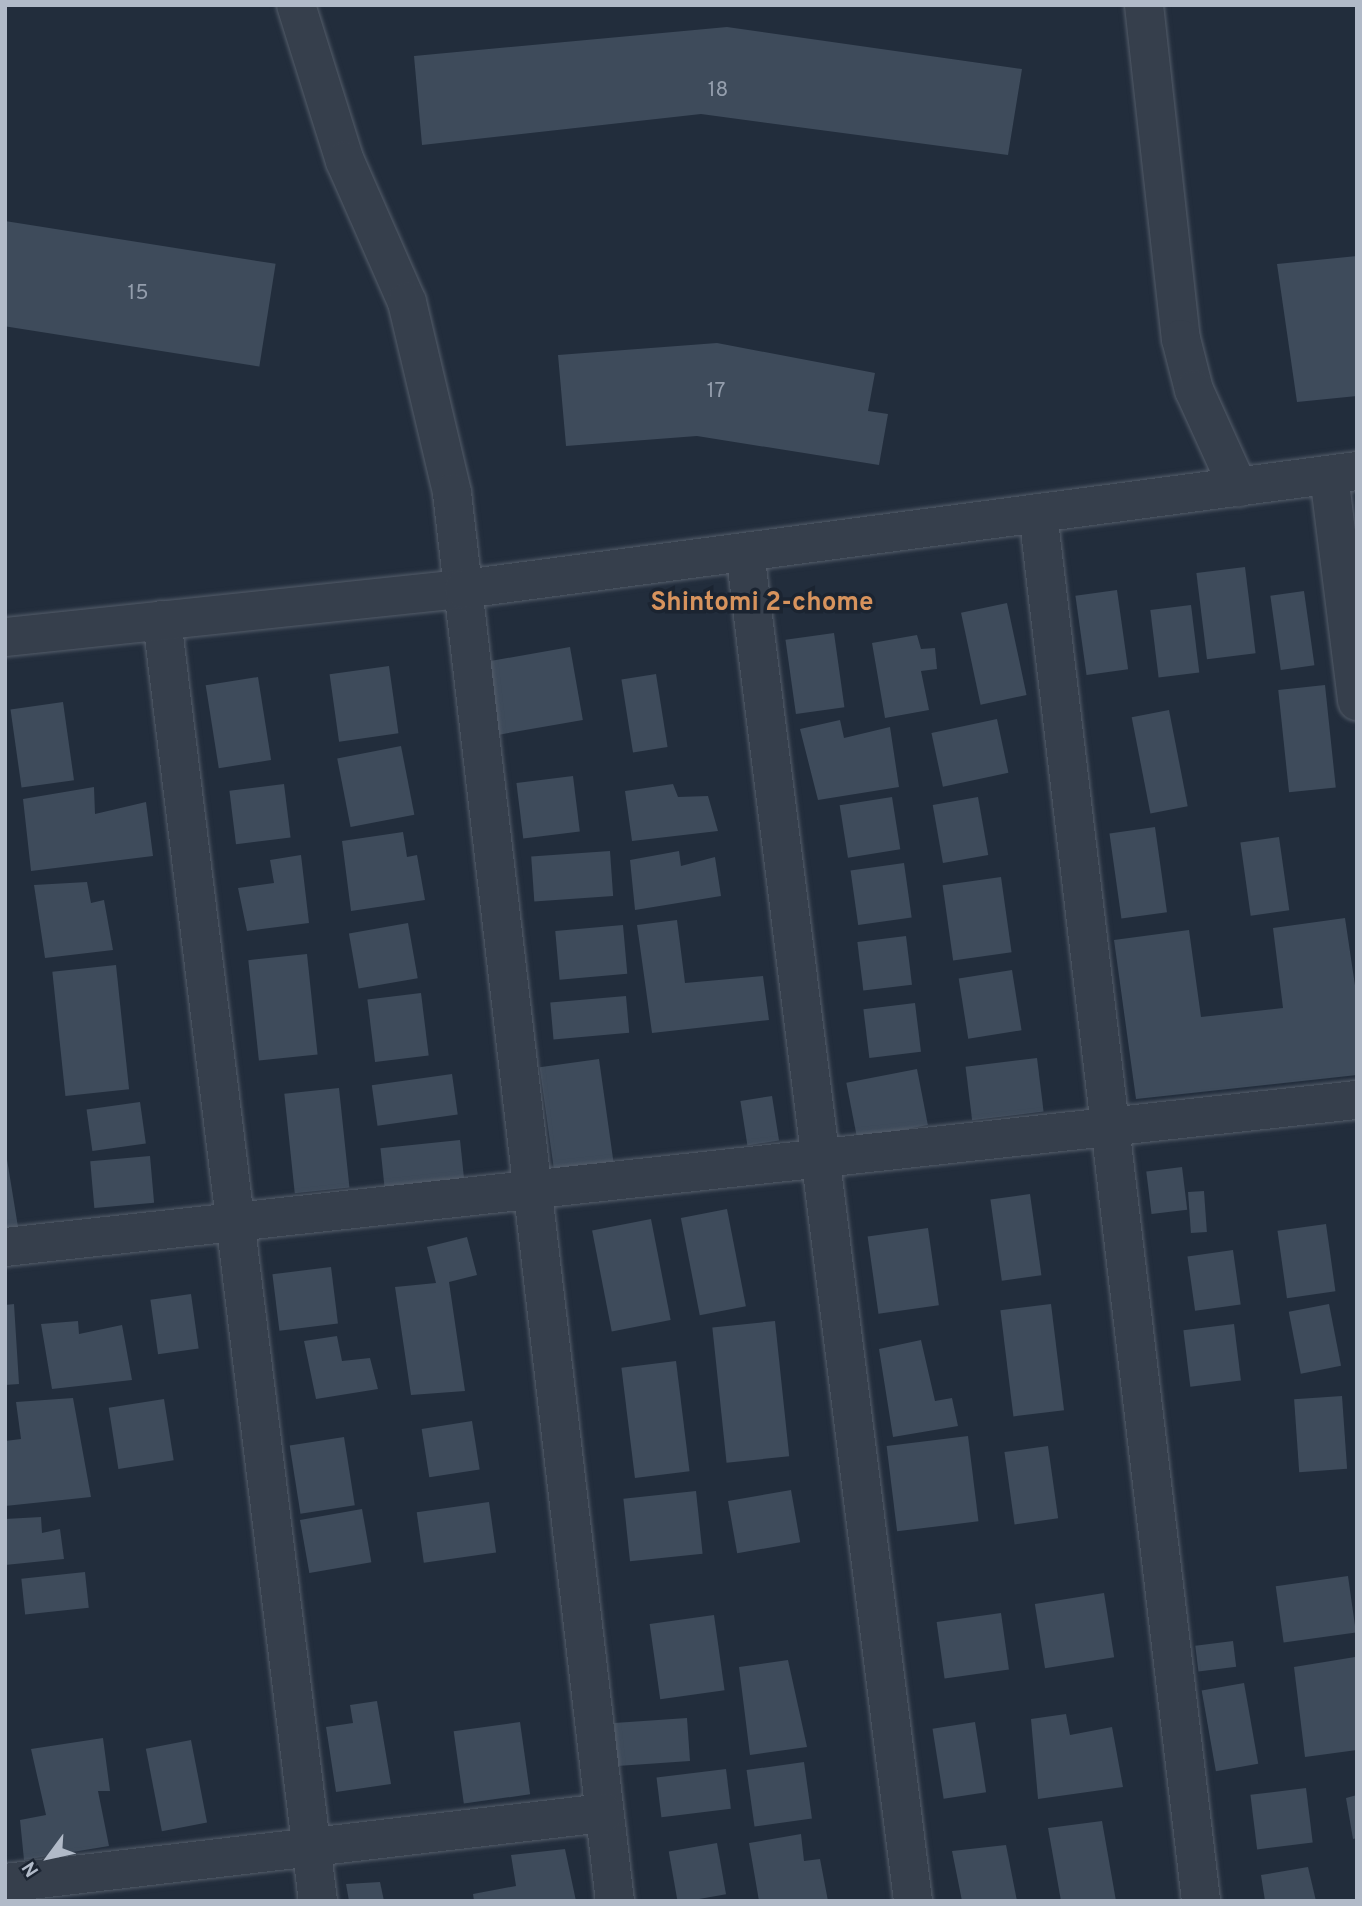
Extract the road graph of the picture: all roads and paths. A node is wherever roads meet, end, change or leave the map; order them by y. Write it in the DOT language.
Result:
graph roads {
  1 [pos="296,5"];
  2 [pos="1144,5"];
  3 [pos="1343,473"];
  4 [pos="1238,487"];
  5 [pos="1038,513"];
  6 [pos="745,552"];
  7 [pos="464,589"];
  8 [pos="162,620"];
  9 [pos="5,637"];
  10 [pos="1357,701"];
  11 [pos="1357,1100"];
  12 [pos="1109,1126"];
  13 [pos="825,1156"];
  14 [pos="529,1187"];
  15 [pos="234,1221"];
  16 [pos="5,1247"];
  17 [pos="604,1813"];
  18 [pos="312,1847"];
  19 [pos="5,1883"];
  20 [pos="318,1901"];
  21 [pos="615,1901"];
  22 [pos="913,1901"];
  23 [pos="1201,1901"];
  1 -- 7 [label="street"];
  2 -- 4 [label="street"];
  3 -- 4 [label="street"];
  3 -- 10 [label="street"];
  4 -- 5 [label="street"];
  5 -- 6 [label="street"];
  5 -- 12 [label="street"];
  6 -- 7 [label="street"];
  6 -- 13 [label="street"];
  7 -- 8 [label="street"];
  7 -- 14 [label="street"];
  8 -- 9 [label="street"];
  8 -- 15 [label="street"];
  11 -- 12 [label="street"];
  12 -- 13 [label="street"];
  12 -- 23 [label="street"];
  13 -- 14 [label="street"];
  13 -- 22 [label="street"];
  14 -- 15 [label="street"];
  14 -- 17 [label="street"];
  15 -- 16 [label="street"];
  15 -- 18 [label="street"];
  17 -- 18 [label="street"];
  17 -- 21 [label="street"];
  18 -- 19 [label="street"];
  18 -- 20 [label="street"];
}
